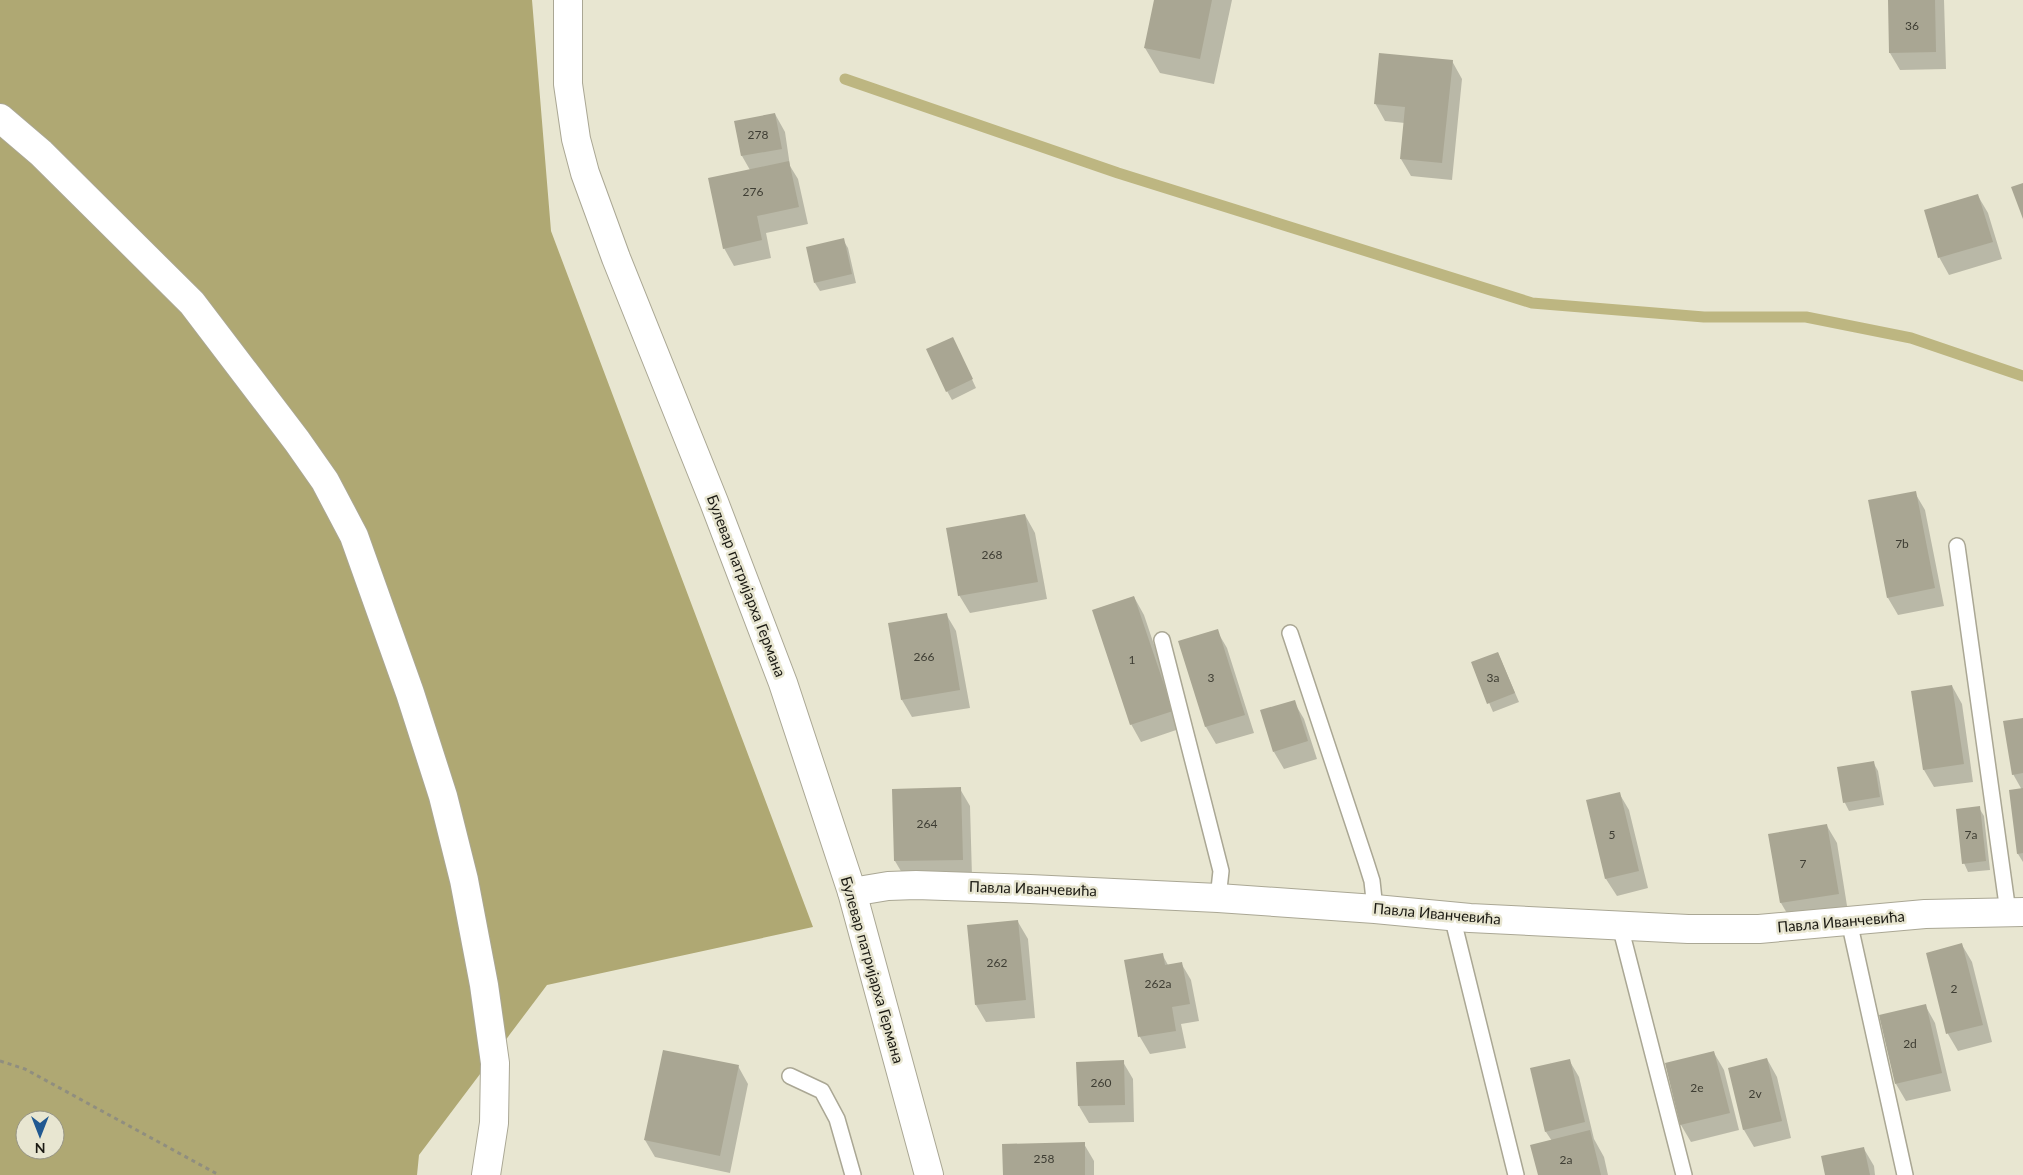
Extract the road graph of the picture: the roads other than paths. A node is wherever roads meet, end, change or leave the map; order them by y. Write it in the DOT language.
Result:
graph roads {
  1 [pos="568,0"];
  2 [pos="0,118"];
  3 [pos="1957,546"];
  4 [pos="1290,633"];
  5 [pos="1162,640"];
  6 [pos="852,892"];
  7 [pos="1218,898"];
  8 [pos="1375,909"];
  9 [pos="2016,912"];
  10 [pos="1452,916"];
  11 [pos="1849,921"];
  12 [pos="1620,926"];
  13 [pos="790,1076"];
  14 [pos="486,1175"];
  15 [pos="853,1175"];
  16 [pos="929,1175"];
  17 [pos="1516,1175"];
  18 [pos="1684,1175"];
  19 [pos="1905,1175"];
  1 -- 6 [label="street, Булевар патријарха Германа"];
  2 -- 14 [label="street"];
  3 -- 9 [label="lane"];
  4 -- 8 [label="lane"];
  5 -- 7 [label="lane"];
  6 -- 7 [label="street, Павла Иванчевића"];
  6 -- 16 [label="street, Булевар патријарха Германа"];
  7 -- 8 [label="street, Павла Иванчевића"];
  8 -- 10 [label="street, Павла Иванчевића"];
  9 -- 11 [label="street, Павла Иванчевића"];
  10 -- 12 [label="street, Павла Иванчевића"];
  10 -- 17 [label="lane"];
  11 -- 12 [label="street, Павла Иванчевића"];
  11 -- 19 [label="lane"];
  12 -- 18 [label="lane"];
  13 -- 15 [label="lane"];
}
